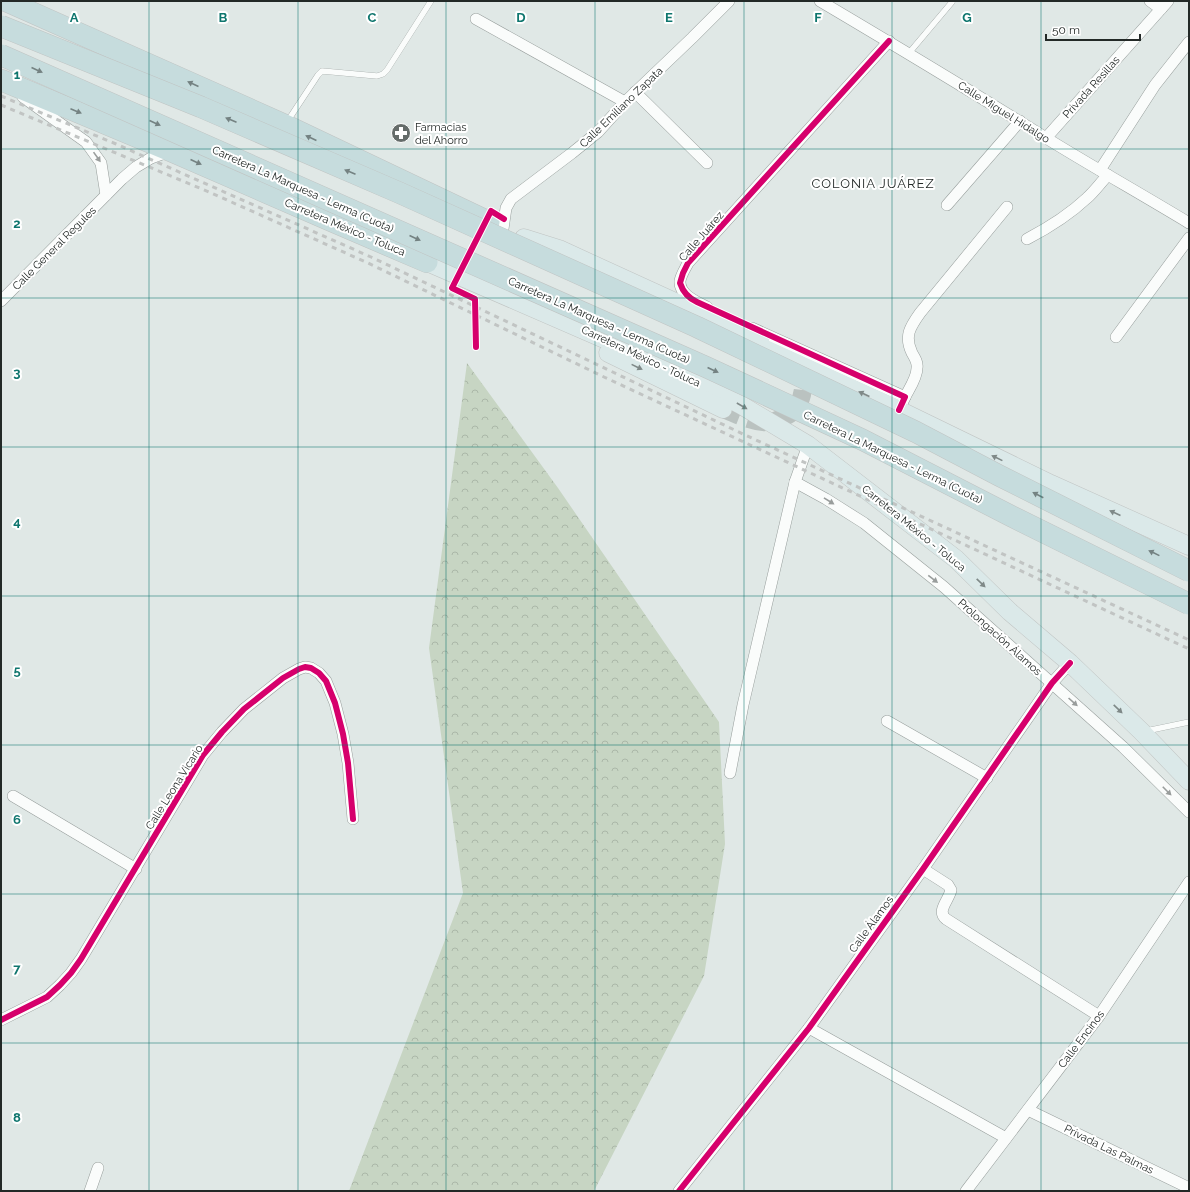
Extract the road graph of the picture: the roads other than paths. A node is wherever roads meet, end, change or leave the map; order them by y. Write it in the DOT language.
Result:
graph roads {
  1 [pos="6,1"];
  2 [pos="16,1"];
  3 [pos="431,1"];
  4 [pos="729,1"];
  5 [pos="820,1"];
  6 [pos="1150,1"];
  7 [pos="952,2"];
  8 [pos="1165,5"];
  9 [pos="476,19"];
  10 [pos="50,21"];
  11 [pos="1,26"];
  12 [pos="889,41"];
  13 [pos="1189,42"];
  14 [pos="909,53"];
  15 [pos="1,55"];
  16 [pos="1,81"];
  17 [pos="635,92"];
  18 [pos="625,102"];
  19 [pos="1020,121"];
  20 [pos="285,125"];
  21 [pos="1046,138"];
  22 [pos="171,151"];
  23 [pos="707,163"];
  24 [pos="1104,172"];
  25 [pos="106,195"];
  26 [pos="947,205"];
  27 [pos="1007,207"];
  28 [pos="1189,223"];
  29 [pos="503,229"];
  30 [pos="524,238"];
  31 [pos="1189,238"];
  32 [pos="1027,239"];
  33 [pos="427,262"];
  34 [pos="1,301"];
  35 [pos="1116,337"];
  36 [pos="760,341"];
  37 [pos="902,404"];
  38 [pos="723,409"];
  39 [pos="808,445"];
  40 [pos="795,482"];
  41 [pos="1189,546"];
  42 [pos="1189,571"];
  43 [pos="1189,604"];
  44 [pos="1070,663"];
  45 [pos="1052,683"];
  46 [pos="887,721"];
  47 [pos="1189,722"];
  48 [pos="1142,732"];
  49 [pos="730,773"];
  50 [pos="987,778"];
  51 [pos="1189,781"];
  52 [pos="13,796"];
  53 [pos="1189,812"];
  54 [pos="353,819"];
  55 [pos="136,869"];
  56 [pos="923,869"];
  57 [pos="1189,882"];
  58 [pos="1099,1016"];
  59 [pos="1,1020"];
  60 [pos="809,1028"];
  61 [pos="1028,1110"];
  62 [pos="1006,1138"];
  63 [pos="98,1168"];
  64 [pos="1189,1188"];
  65 [pos="90,1191"];
  66 [pos="679,1191"];
  67 [pos="966,1191"];
  1 -- 10 [label="highway"];
  2 -- 10 [label="lane"];
  3 -- 20 [label="lane"];
  4 -- 17 [label="street, Calle Emiliano Zapata"];
  5 -- 12 [label="street, Calle Miguel Hidalgo"];
  6 -- 8 [label="street"];
  7 -- 14 [label="lane"];
  8 -- 21 [label="street, Privada Resillas"];
  9 -- 18 [label="street"];
  20 -- 10 [label="highway, one-way"];
  42 -- 11 [label="highway, one-way, bridge"];
  12 -- 14 [label="street, Calle Miguel Hidalgo"];
  12 -- 37 [label="street, Calle Juárez"];
  13 -- 24 [label="street"];
  14 -- 19 [label="street, Calle Miguel Hidalgo"];
  15 -- 43 [label="highway, Carretera La Marquesa - Lerma (Cuota), one-way, bridge"];
  16 -- 22 [label="highway, Carretera México - Toluca, one-way"];
  16 -- 25 [label="street, one-way"];
  17 -- 18 [label="street, Calle Emiliano Zapata"];
  17 -- 23 [label="street"];
  18 -- 29 [label="street, Calle Emiliano Zapata"];
  19 -- 21 [label="street, Calle Miguel Hidalgo"];
  19 -- 26 [label="street"];
  29 -- 20 [label="highway, one-way"];
  21 -- 24 [label="street, Calle Miguel Hidalgo"];
  22 -- 25 [label="street, Calle General Regules"];
  22 -- 33 [label="highway, Carretera México - Toluca, one-way"];
  24 -- 28 [label="street, Calle Miguel Hidalgo"];
  24 -- 32 [label="street"];
  25 -- 34 [label="street, Calle General Regules"];
  27 -- 37 [label="street"];
  29 -- 30 [label="highway"];
  30 -- 36 [label="main road"];
  37 -- 30 [label="main road, one-way"];
  31 -- 35 [label="street"];
  33 -- 38 [label="main road, one-way"];
  33 -- 39 [label="main road, Carretera México - Toluca, one-way"];
  41 -- 37 [label="main road, one-way"];
  39 -- 40 [label="street"];
  39 -- 44 [label="main road, Carretera México - Toluca, one-way"];
  40 -- 45 [label="street, Prolongación Álamos, one-way"];
  40 -- 49 [label="street"];
  44 -- 45 [label="street, Calle Álamos"];
  44 -- 48 [label="main road, Carretera México - Toluca, one-way"];
  45 -- 50 [label="street, Calle Álamos"];
  45 -- 53 [label="street, Prolongación Álamos, one-way"];
  46 -- 50 [label="street"];
  47 -- 48 [label="lane"];
  48 -- 51 [label="main road, Carretera México - Toluca"];
  50 -- 56 [label="street, Calle Álamos"];
  52 -- 55 [label="street"];
  54 -- 55 [label="street, Calle Leona Vicario"];
  55 -- 59 [label="street, Calle Leona Vicario"];
  56 -- 58 [label="street"];
  56 -- 60 [label="street, Calle Álamos"];
  57 -- 58 [label="street, Calle Encinos"];
  58 -- 61 [label="street, Calle Encinos"];
  60 -- 62 [label="street"];
  60 -- 66 [label="street, Calle Álamos"];
  61 -- 62 [label="street, Calle Encinos"];
  61 -- 64 [label="street, Privada Las Palmas"];
  62 -- 67 [label="street, Calle Encinos"];
  63 -- 65 [label="street"];
}
